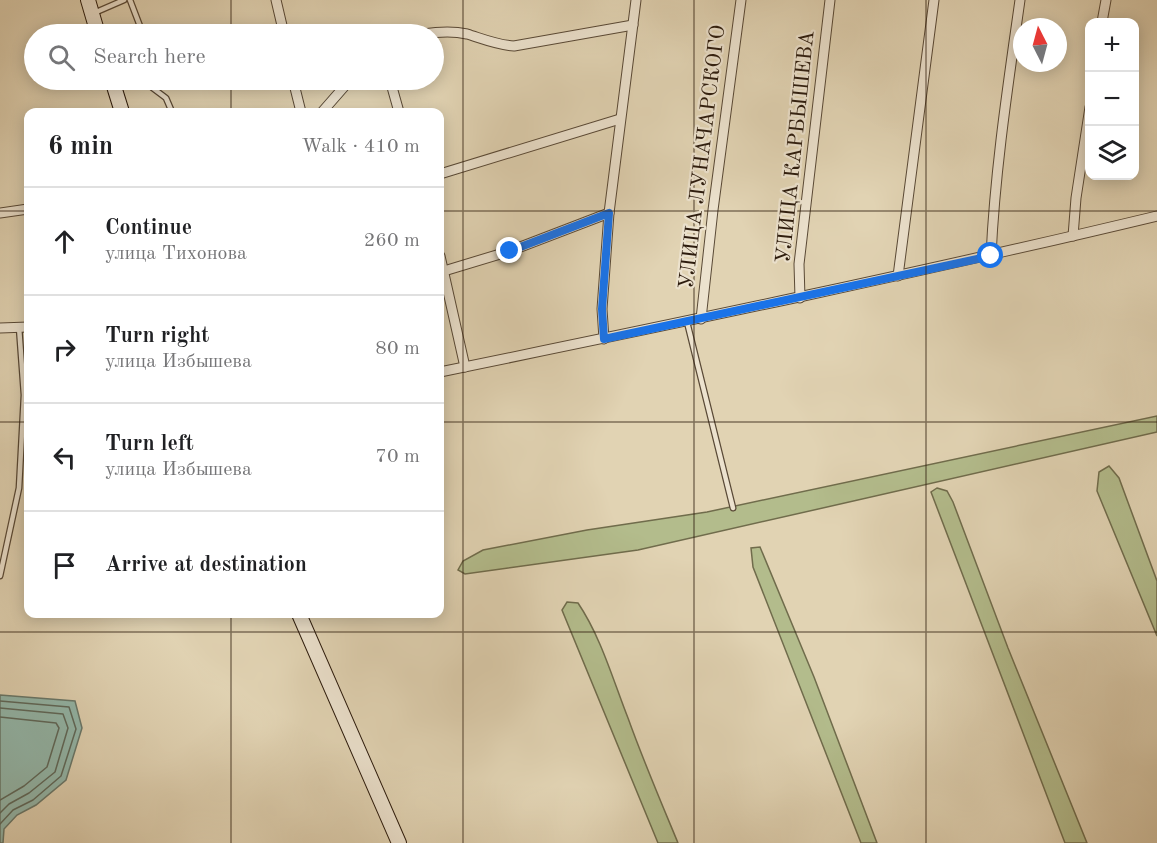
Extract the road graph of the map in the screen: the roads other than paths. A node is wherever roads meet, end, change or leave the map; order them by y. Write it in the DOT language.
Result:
graph roads {
  1 [pos="88,0"];
  2 [pos="124,0"];
  3 [pos="130,0"];
  4 [pos="276,0"];
  5 [pos="636,0"];
  6 [pos="741,0"];
  7 [pos="830,0"];
  8 [pos="934,0"];
  9 [pos="1020,0"];
  10 [pos="1106,0"];
  11 [pos="92,14"];
  12 [pos="1103,18"];
  13 [pos="95,24"];
  14 [pos="139,24"];
  15 [pos="282,24"];
  16 [pos="633,25"];
  17 [pos="444,32"];
  18 [pos="115,90"];
  19 [pos="155,90"];
  20 [pos="296,90"];
  21 [pos="341,90"];
  22 [pos="393,90"];
  23 [pos="121,108"];
  24 [pos="170,108"];
  25 [pos="300,108"];
  26 [pos="326,108"];
  27 [pos="398,108"];
  28 [pos="620,119"];
  29 [pos="1086,126"];
  30 [pos="444,173"];
  31 [pos="24,210"];
  32 [pos="0,213"];
  33 [pos="609,213"];
  34 [pos="1157,216"];
  35 [pos="1073,236"];
  36 [pos="991,256"];
  37 [pos="444,271"];
  38 [pos="898,276"];
  39 [pos="800,298"];
  40 [pos="701,319"];
  41 [pos="687,322"];
  42 [pos="24,327"];
  43 [pos="0,328"];
  44 [pos="604,339"];
  45 [pos="465,367"];
  46 [pos="444,371"];
  47 [pos="733,508"];
  48 [pos="0,576"];
  49 [pos="301,618"];
  50 [pos="399,843"];
  1 -- 11 [label="main road"];
  2 -- 11 [label="lane"];
  3 -- 14 [label="lane"];
  4 -- 15 [label="street"];
  5 -- 16 [label="street"];
  6 -- 40 [label="street, УЛИЦА ЛУНАЧАРСКОГО"];
  7 -- 39 [label="street, УЛИЦА КАРБЫШЕВА"];
  8 -- 38 [label="street"];
  9 -- 36 [label="street"];
  10 -- 12 [label="street"];
  11 -- 13 [label="main road"];
  16 -- 17 [label="street"];
  16 -- 28 [label="street"];
  18 -- 23 [label="main road"];
  19 -- 24 [label="lane"];
  20 -- 25 [label="street"];
  21 -- 26 [label="street"];
  22 -- 27 [label="street"];
  28 -- 30 [label="street"];
  28 -- 33 [label="street"];
  29 -- 35 [label="street"];
  31 -- 32 [label="street"];
  33 -- 37 [label="street"];
  33 -- 44 [label="street"];
  34 -- 35 [label="street"];
  35 -- 36 [label="street"];
  36 -- 38 [label="street"];
  37 -- 45 [label="street"];
  38 -- 39 [label="street"];
  39 -- 40 [label="street"];
  40 -- 41 [label="street"];
  41 -- 44 [label="street"];
  41 -- 47 [label="lane"];
  42 -- 43 [label="street"];
  42 -- 48 [label="lane"];
  44 -- 45 [label="street"];
  45 -- 46 [label="street"];
  49 -- 50 [label="main road"];
}
